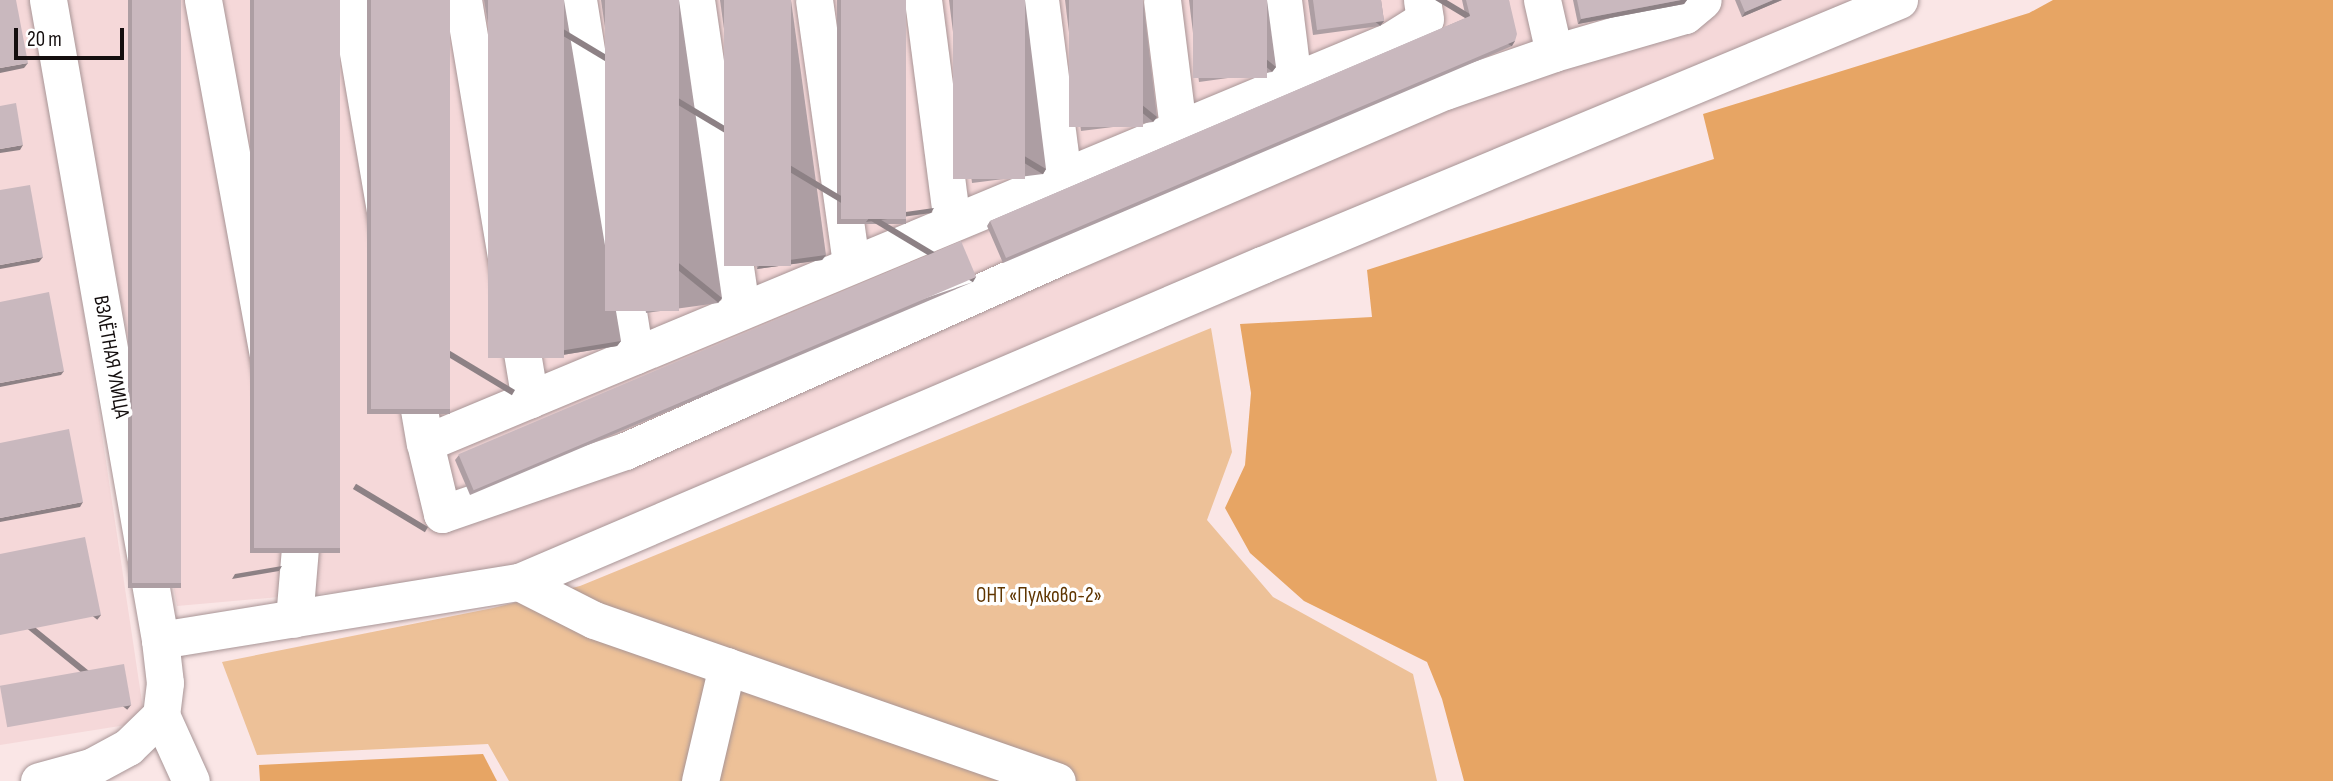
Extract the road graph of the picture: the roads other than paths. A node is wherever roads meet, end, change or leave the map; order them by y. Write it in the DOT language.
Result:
graph roads {
  1 [pos="48,0"];
  2 [pos="203,0"];
  3 [pos="349,0"];
  4 [pos="463,0"];
  5 [pos="578,0"];
  6 [pos="696,0"];
  7 [pos="814,0"];
  8 [pos="923,0"];
  9 [pos="1040,0"];
  10 [pos="1162,0"];
  11 [pos="1283,0"];
  12 [pos="1422,0"];
  13 [pos="1542,0"];
  14 [pos="1703,0"];
  15 [pos="1899,0"];
  16 [pos="1554,53"];
  17 [pos="1293,81"];
  18 [pos="1178,129"];
  19 [pos="1063,176"];
  20 [pos="952,222"];
  21 [pos="850,264"];
  22 [pos="741,310"];
  23 [pos="635,355"];
  24 [pos="530,400"];
  25 [pos="425,443"];
  26 [pos="519,582"];
  27 [pos="294,619"];
  28 [pos="160,640"];
  29 [pos="727,666"];
  30 [pos="161,715"];
  31 [pos="39,781"];
  32 [pos="191,781"];
  33 [pos="700,781"];
  34 [pos="1057,781"];
  1 -- 28 [label="street, ВЗЛЁТНАЯ УЛИЦА"];
  2 -- 27 [label="street"];
  3 -- 25 [label="street"];
  4 -- 24 [label="street"];
  5 -- 23 [label="street"];
  6 -- 22 [label="street"];
  7 -- 21 [label="street"];
  8 -- 20 [label="street"];
  9 -- 19 [label="street"];
  10 -- 18 [label="street"];
  11 -- 17 [label="street"];
  12 -- 17 [label="street"];
  13 -- 16 [label="street"];
  14 -- 16 [label="street"];
  15 -- 26 [label="street"];
  16 -- 25 [label="street"];
  17 -- 18 [label="street"];
  18 -- 19 [label="street"];
  19 -- 20 [label="street"];
  20 -- 21 [label="street"];
  21 -- 22 [label="street"];
  22 -- 23 [label="street"];
  23 -- 24 [label="street"];
  24 -- 25 [label="street"];
  26 -- 27 [label="street"];
  26 -- 29 [label="street"];
  27 -- 28 [label="street"];
  28 -- 30 [label="street, ВЗЛЁТНАЯ УЛИЦА"];
  29 -- 33 [label="street"];
  29 -- 34 [label="street"];
  30 -- 31 [label="street"];
  30 -- 32 [label="street"];
}
